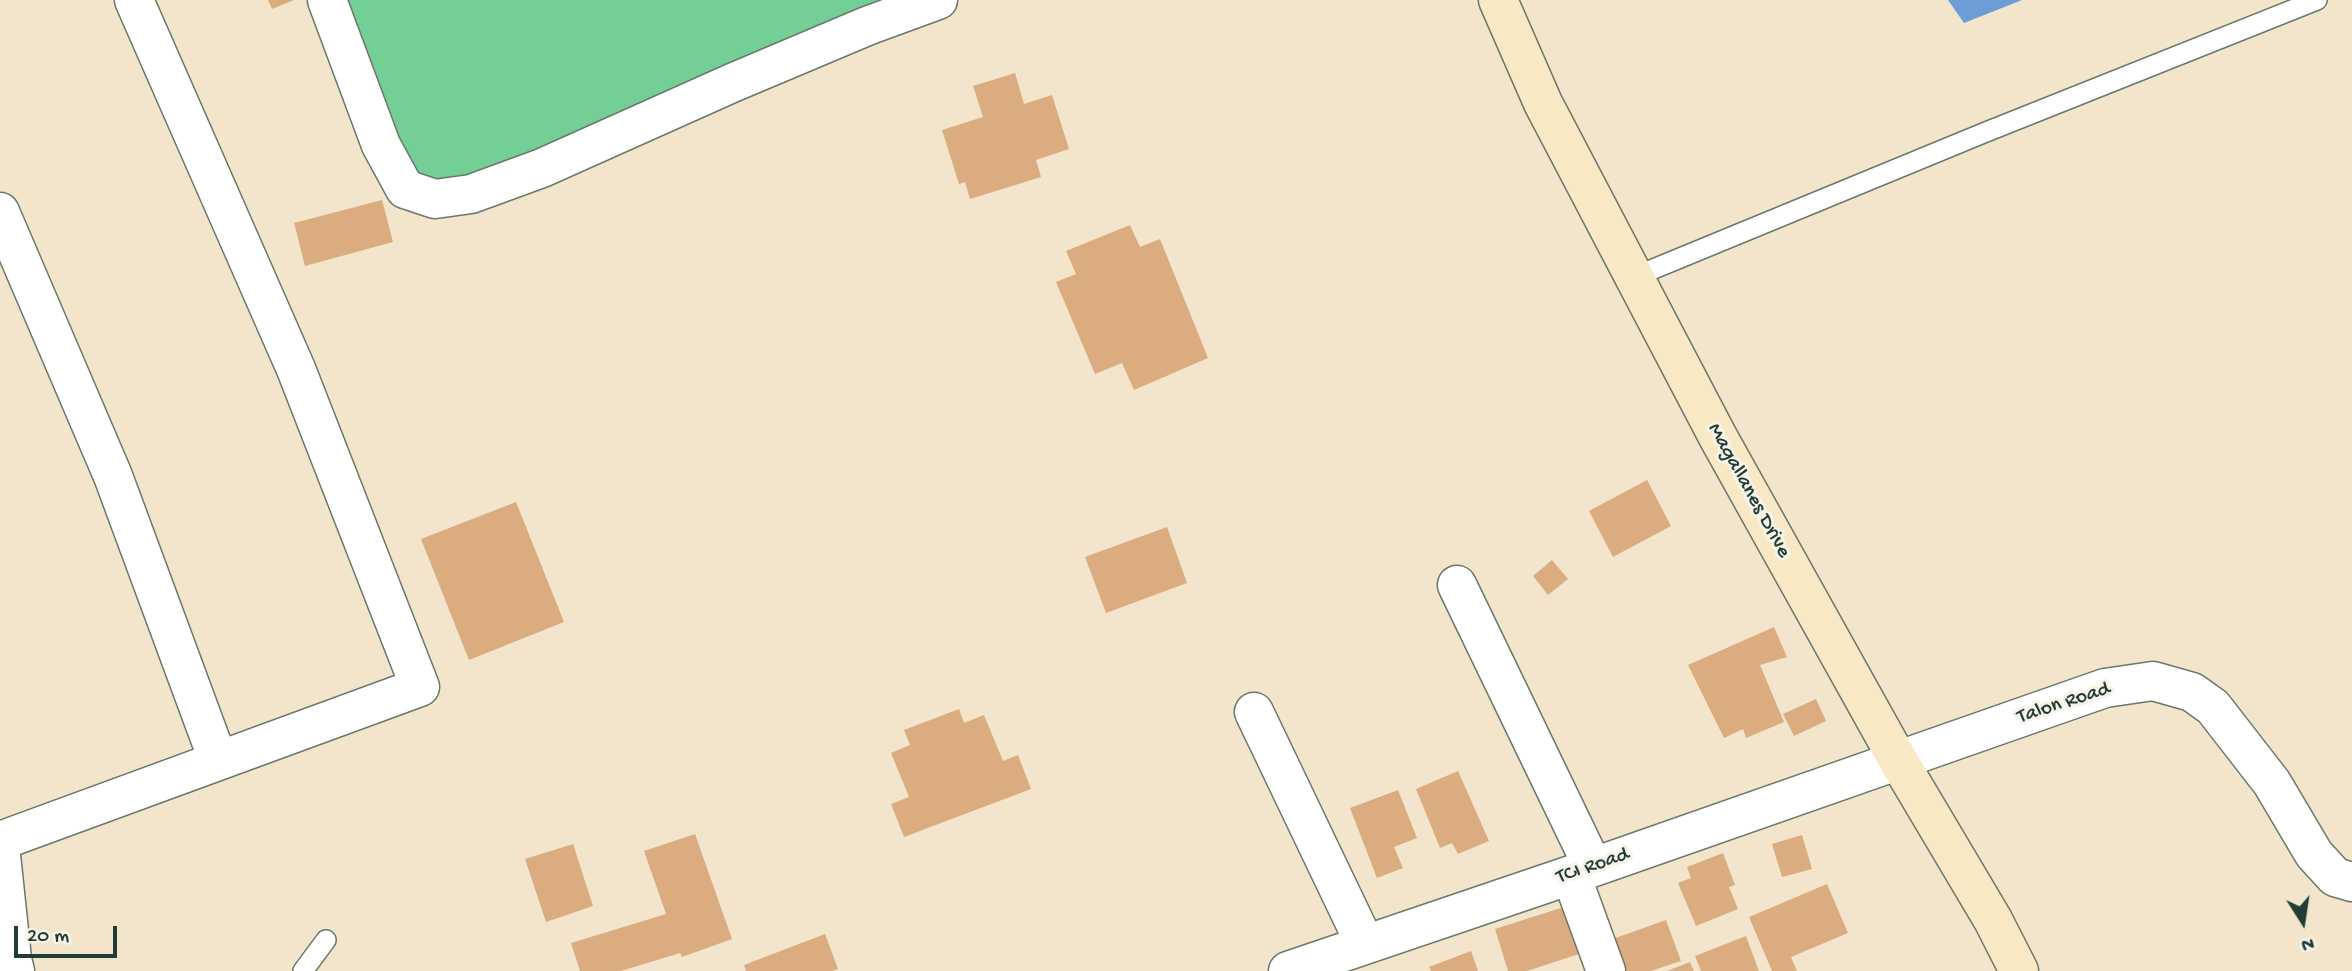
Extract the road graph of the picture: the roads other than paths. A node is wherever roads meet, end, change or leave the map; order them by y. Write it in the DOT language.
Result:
graph roads {
  1 [pos="134,0"];
  2 [pos="327,0"];
  3 [pos="938,0"];
  4 [pos="1499,0"];
  5 [pos="2317,0"];
  6 [pos="0,212"];
  7 [pos="1634,277"];
  8 [pos="1457,585"];
  9 [pos="1254,712"];
  10 [pos="218,760"];
  11 [pos="1898,760"];
  12 [pos="0,844"];
  13 [pos="1582,871"];
  14 [pos="2352,882"];
  15 [pos="326,940"];
  16 [pos="1366,944"];
  17 [pos="15,971"];
  18 [pos="303,971"];
  19 [pos="1288,971"];
  20 [pos="1606,971"];
  21 [pos="2019,971"];
  1 -- 10 [label="street"];
  2 -- 3 [label="street"];
  4 -- 7 [label="street, Magallanes Drive"];
  5 -- 7 [label="lane"];
  6 -- 10 [label="street"];
  7 -- 11 [label="street, Magallanes Drive"];
  8 -- 13 [label="street"];
  9 -- 16 [label="street"];
  10 -- 12 [label="street"];
  11 -- 13 [label="street, TCI Road"];
  11 -- 14 [label="street, Talon Road"];
  11 -- 21 [label="street, Magallanes Drive"];
  12 -- 17 [label="street"];
  13 -- 16 [label="street, TCI Road"];
  13 -- 20 [label="street"];
  15 -- 18 [label="lane"];
  16 -- 19 [label="street, TCI Road"];
}
